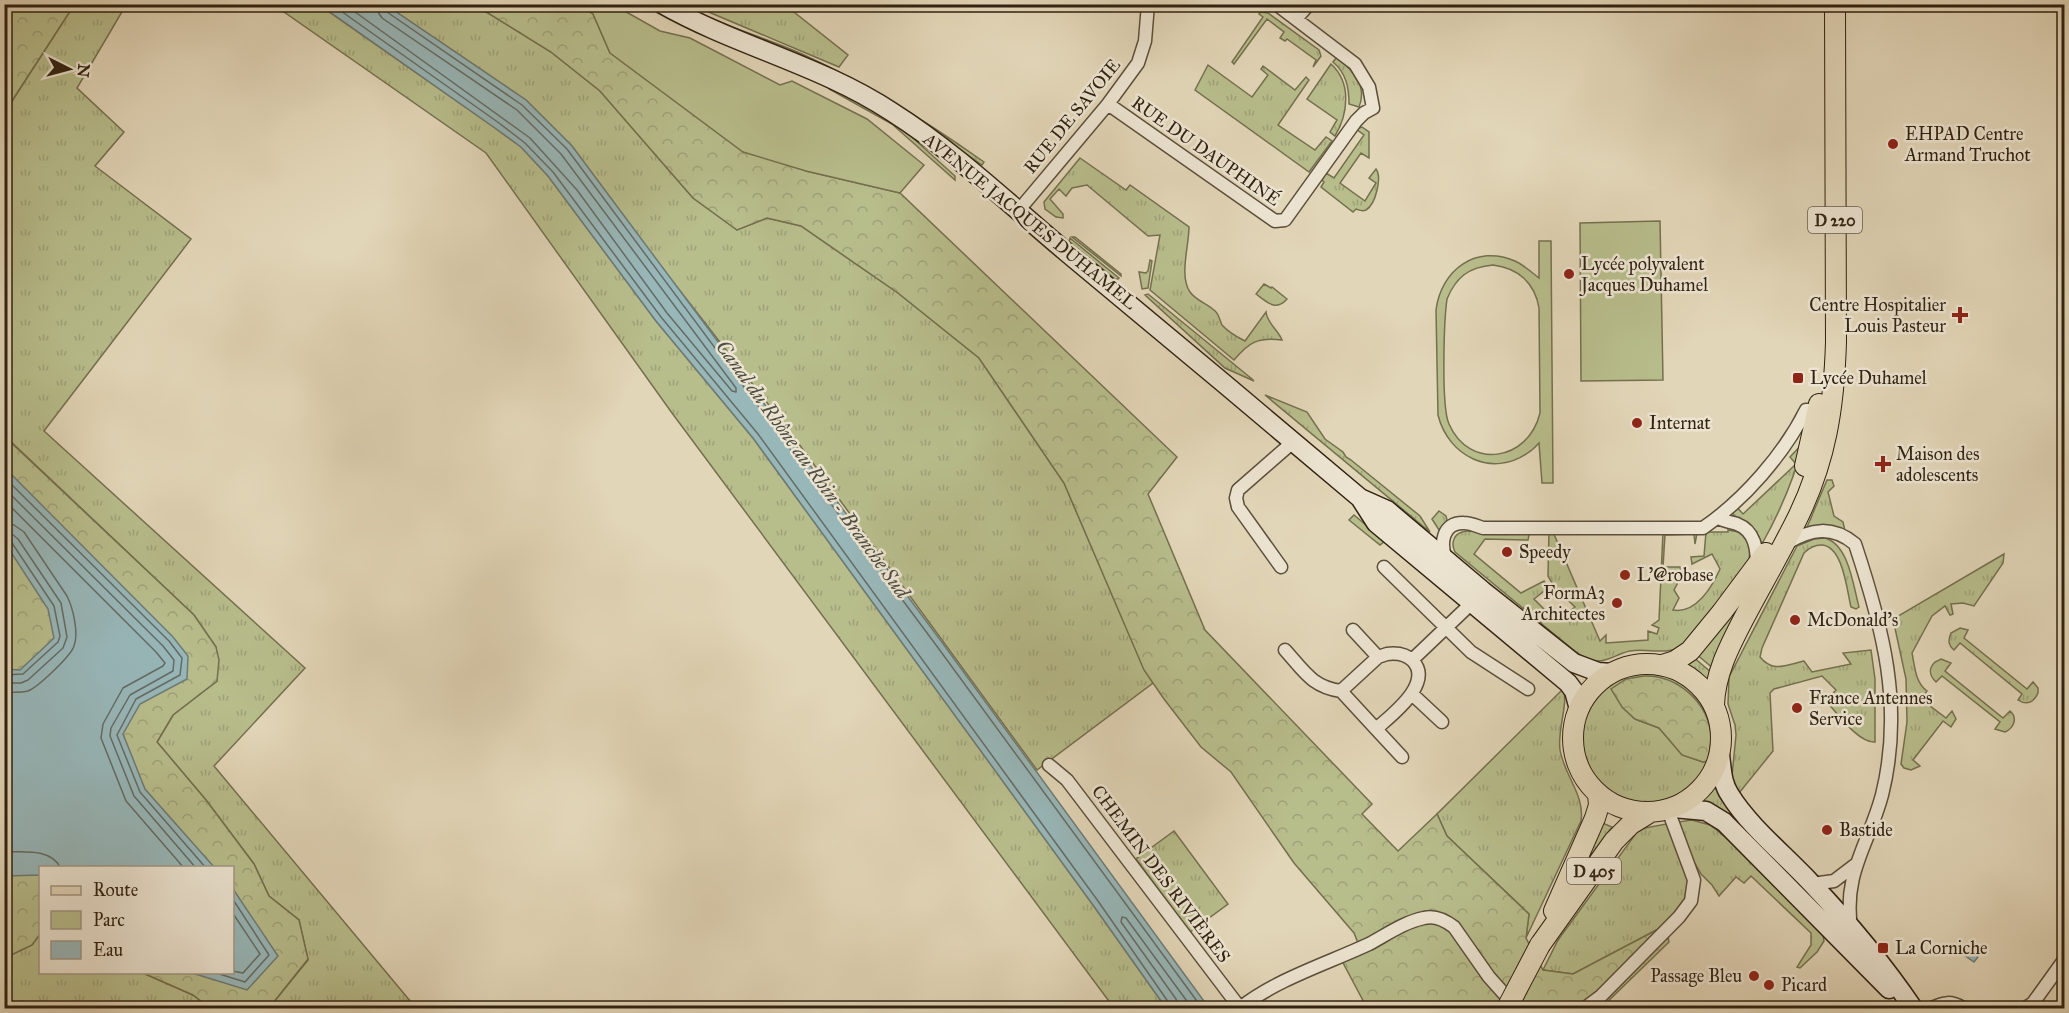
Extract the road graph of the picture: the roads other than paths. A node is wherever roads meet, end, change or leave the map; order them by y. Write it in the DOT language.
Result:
graph roads {
  1 [pos="662,4"];
  2 [pos="1148,4"];
  3 [pos="1276,4"];
  4 [pos="1309,4"];
  5 [pos="1822,4"];
  6 [pos="1835,4"];
  7 [pos="1296,19"];
  8 [pos="1108,104"];
  9 [pos="1019,210"];
  10 [pos="1818,410"];
  11 [pos="1293,442"];
  12 [pos="1360,498"];
  13 [pos="1718,518"];
  14 [pos="1783,545"];
  15 [pos="1447,561"];
  16 [pos="1281,567"];
  17 [pos="1384,567"];
  18 [pos="1757,567"];
  19 [pos="1478,597"];
  20 [pos="1447,628"];
  21 [pos="1353,630"];
  22 [pos="1285,650"];
  23 [pos="1378,657"];
  24 [pos="1412,660"];
  25 [pos="1662,665"];
  26 [pos="1611,673"];
  27 [pos="1528,690"];
  28 [pos="1341,691"];
  29 [pos="1412,694"];
  30 [pos="1714,705"];
  31 [pos="1579,709"];
  32 [pos="1442,722"];
  33 [pos="1376,729"];
  34 [pos="1720,755"];
  35 [pos="1402,757"];
  36 [pos="1049,765"];
  37 [pos="1598,795"];
  38 [pos="1663,810"];
  39 [pos="1855,864"];
  40 [pos="1812,884"];
  41 [pos="1846,934"];
  42 [pos="1542,941"];
  43 [pos="2064,960"];
  44 [pos="1240,1008"];
  45 [pos="1507,1008"];
  46 [pos="1517,1008"];
  47 [pos="1585,1008"];
  48 [pos="1912,1008"];
  49 [pos="1932,1008"];
  50 [pos="1963,1008"];
  51 [pos="2025,1008"];
  1 -- 9 [label="main road, AVENUE JACQUES DUHAMEL"];
  2 -- 8 [label="street, RUE DE SAVOIE"];
  3 -- 7 [label="street"];
  4 -- 7 [label="street"];
  5 -- 10 [label="main road, D 220"];
  6 -- 14 [label="main road, D 220"];
  7 -- 8 [label="street, RUE DU DAUPHINÉ"];
  8 -- 9 [label="street, RUE DE SAVOIE"];
  9 -- 11 [label="main road, AVENUE JACQUES DUHAMEL"];
  10 -- 13 [label="street"];
  10 -- 18 [label="main road, D 220"];
  11 -- 12 [label="main road, AVENUE JACQUES DUHAMEL"];
  11 -- 16 [label="street"];
  12 -- 15 [label="main road, AVENUE JACQUES DUHAMEL"];
  12 -- 19 [label="main road, AVENUE JACQUES DUHAMEL"];
  13 -- 15 [label="street"];
  13 -- 18 [label="street"];
  14 -- 30 [label="main road, D 220"];
  14 -- 39 [label="street"];
  15 -- 19 [label="main road, AVENUE JACQUES DUHAMEL"];
  17 -- 20 [label="street"];
  18 -- 25 [label="main road, D 220"];
  19 -- 20 [label="street"];
  19 -- 26 [label="main road, AVENUE JACQUES DUHAMEL"];
  19 -- 31 [label="main road, AVENUE JACQUES DUHAMEL"];
  20 -- 24 [label="street"];
  20 -- 27 [label="street"];
  21 -- 23 [label="street"];
  22 -- 28 [label="street"];
  23 -- 24 [label="street"];
  23 -- 28 [label="street"];
  24 -- 29 [label="street"];
  25 -- 26 [label="main road"];
  25 -- 30 [label="main road"];
  26 -- 31 [label="main road"];
  28 -- 33 [label="street"];
  29 -- 32 [label="street"];
  29 -- 33 [label="street"];
  30 -- 34 [label="main road"];
  31 -- 37 [label="main road"];
  33 -- 35 [label="street"];
  34 -- 38 [label="main road"];
  34 -- 40 [label="main road"];
  36 -- 44 [label="street, CHEMIN DES RIVIÈRES"];
  37 -- 38 [label="main road"];
  37 -- 42 [label="main road, D 405"];
  38 -- 41 [label="main road"];
  38 -- 42 [label="main road, D 405"];
  38 -- 47 [label="street"];
  39 -- 40 [label="street"];
  39 -- 41 [label="street"];
  40 -- 41 [label="main road"];
  41 -- 48 [label="main road"];
  42 -- 45 [label="main road, bridge"];
  43 -- 51 [label="street"];
  44 -- 46 [label="street"];
  49 -- 50 [label="street"];
}
